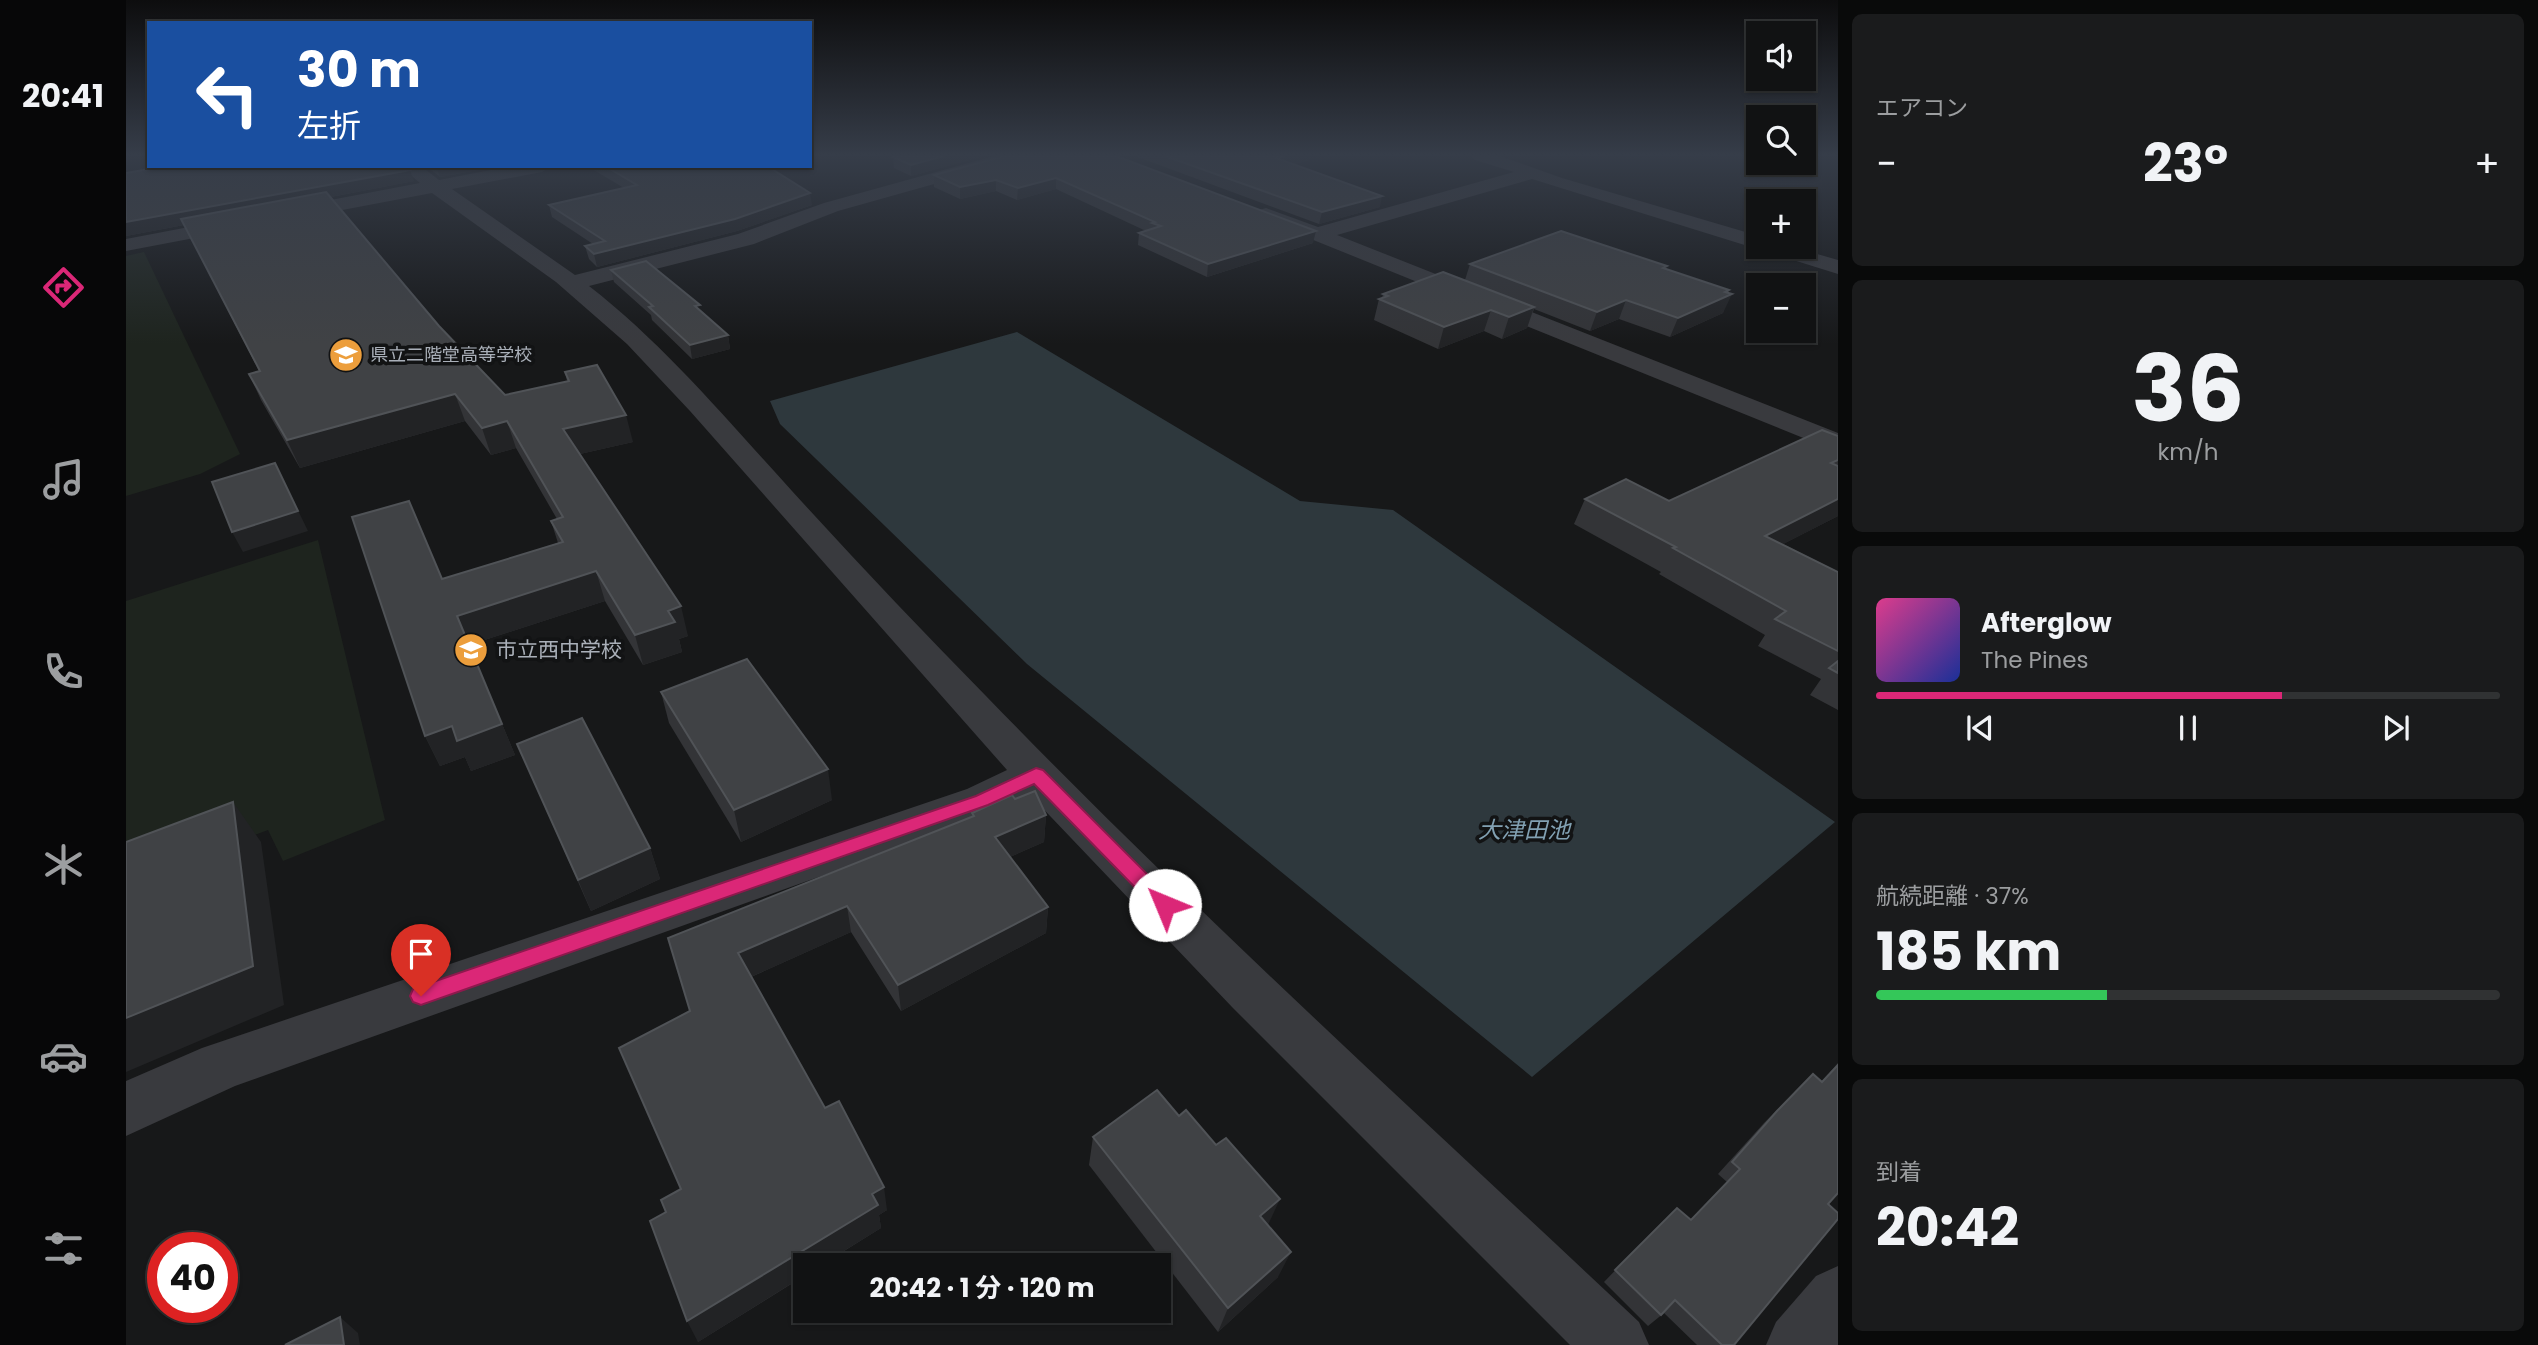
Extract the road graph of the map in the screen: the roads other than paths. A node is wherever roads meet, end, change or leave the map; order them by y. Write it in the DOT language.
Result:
graph roads {
  1 [pos="266,219"];
  2 [pos="481,219"];
  3 [pos="800,219"];
  4 [pos="1278,219"];
  5 [pos="1372,219"];
  6 [pos="1678,219"];
  7 [pos="1318,234"];
  8 [pos="1746,239"];
  9 [pos="126,245"];
  10 [pos="1812,259"];
  11 [pos="1838,267"];
  12 [pos="572,283"];
  13 [pos="1838,443"];
  14 [pos="1036,775"];
  15 [pos="126,1109"];
  16 [pos="1838,1298"];
  17 [pos="1616,1345"];
  18 [pos="1799,1345"];
  1 -- 9 [label="street"];
  2 -- 12 [label="street"];
  3 -- 12 [label="street"];
  4 -- 7 [label="street"];
  5 -- 7 [label="street"];
  6 -- 8 [label="street"];
  7 -- 13 [label="street"];
  10 -- 11 [label="street"];
  12 -- 14 [label="street"];
  14 -- 15 [label="street"];
  14 -- 17 [label="street"];
  16 -- 18 [label="street"];
}
